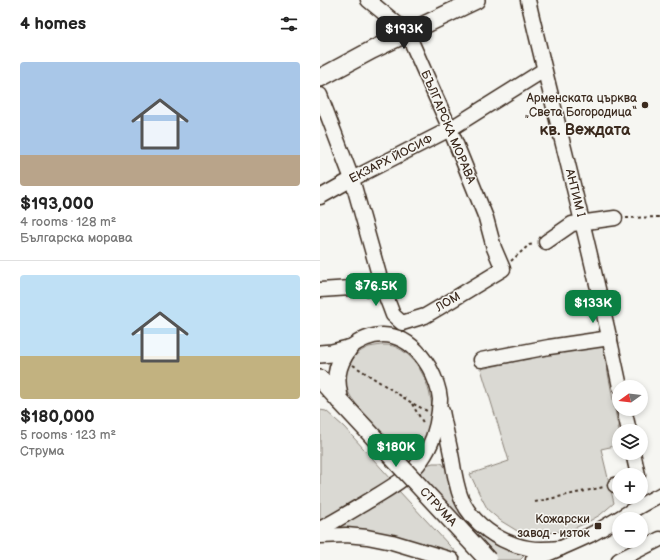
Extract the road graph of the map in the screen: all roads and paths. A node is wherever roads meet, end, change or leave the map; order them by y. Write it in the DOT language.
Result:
graph roads {
  1 [pos="368,0"];
  2 [pos="476,0"];
  3 [pos="528,0"];
  4 [pos="407,32"];
  5 [pos="544,70"];
  6 [pos="320,78"];
  7 [pos="320,95"];
  8 [pos="450,129"];
  9 [pos="352,179"];
  10 [pos="320,198"];
  11 [pos="660,217"];
  12 [pos="615,218"];
  13 [pos="582,223"];
  14 [pos="546,242"];
  15 [pos="503,269"];
  16 [pos="384,289"];
  17 [pos="320,290"];
  18 [pos="610,338"];
  19 [pos="345,353"];
  20 [pos="320,354"];
  21 [pos="481,360"];
  22 [pos="320,379"];
  23 [pos="619,380"];
  24 [pos="320,396"];
  25 [pos="440,399"];
  26 [pos="340,401"];
  27 [pos="412,403"];
  28 [pos="438,416"];
  29 [pos="433,439"];
  30 [pos="421,460"];
  31 [pos="452,461"];
  32 [pos="612,485"];
  33 [pos="660,496"];
  34 [pos="648,497"];
  35 [pos="534,502"];
  36 [pos="635,504"];
  37 [pos="320,529"];
  38 [pos="320,536"];
  39 [pos="660,539"];
  40 [pos="561,548"];
  41 [pos="452,560"];
  42 [pos="488,560"];
  43 [pos="533,560"];
  44 [pos="619,560"];
  1 -- 4 [label="street, БЪЛГАРСКА МОРАВА"];
  2 -- 4 [label="main road"];
  3 -- 5 [label="street, АНТИМ I"];
  4 -- 6 [label="main road"];
  4 -- 8 [label="street, БЪЛГАРСКА МОРАВА"];
  5 -- 8 [label="street, ЕКЗАРХ ЙОСИФ"];
  5 -- 13 [label="street, АНТИМ I"];
  7 -- 9 [label="street"];
  8 -- 9 [label="street, ЕКЗАРХ ЙОСИФ"];
  8 -- 15 [label="street, БЪЛГАРСКА МОРАВА"];
  9 -- 10 [label="street, ЕКЗАРХ ЙОСИФ"];
  9 -- 16 [label="street"];
  11 -- 12 [label="path"];
  12 -- 13 [label="street"];
  13 -- 14 [label="street"];
  13 -- 18 [label="street, АНТИМ I"];
  14 -- 15 [label="path"];
  15 -- 16 [label="street, ЛОМ"];
  16 -- 17 [label="street"];
  18 -- 21 [label="street"];
  18 -- 23 [label="street, АНТИМ I"];
  19 -- 20 [label="main road"];
  19 -- 25 [label="street"];
  19 -- 26 [label="main road"];
  19 -- 27 [label="path"];
  22 -- 26 [label="main road, СТРУМА"];
  24 -- 26 [label="main road"];
  25 -- 28 [label="street"];
  25 -- 31 [label="street"];
  26 -- 42 [label="main road, СТРУМА, bridge"];
  27 -- 28 [label="path"];
  27 -- 29 [label="path"];
  28 -- 29 [label="street"];
  29 -- 30 [label="street"];
  30 -- 31 [label="street"];
  30 -- 37 [label="street"];
  31 -- 40 [label="street"];
  32 -- 35 [label="path"];
  33 -- 34 [label="street"];
  36 -- 40 [label="street"];
  38 -- 41 [label="street"];
  39 -- 44 [label="street"];
  40 -- 43 [label="street"];
}
